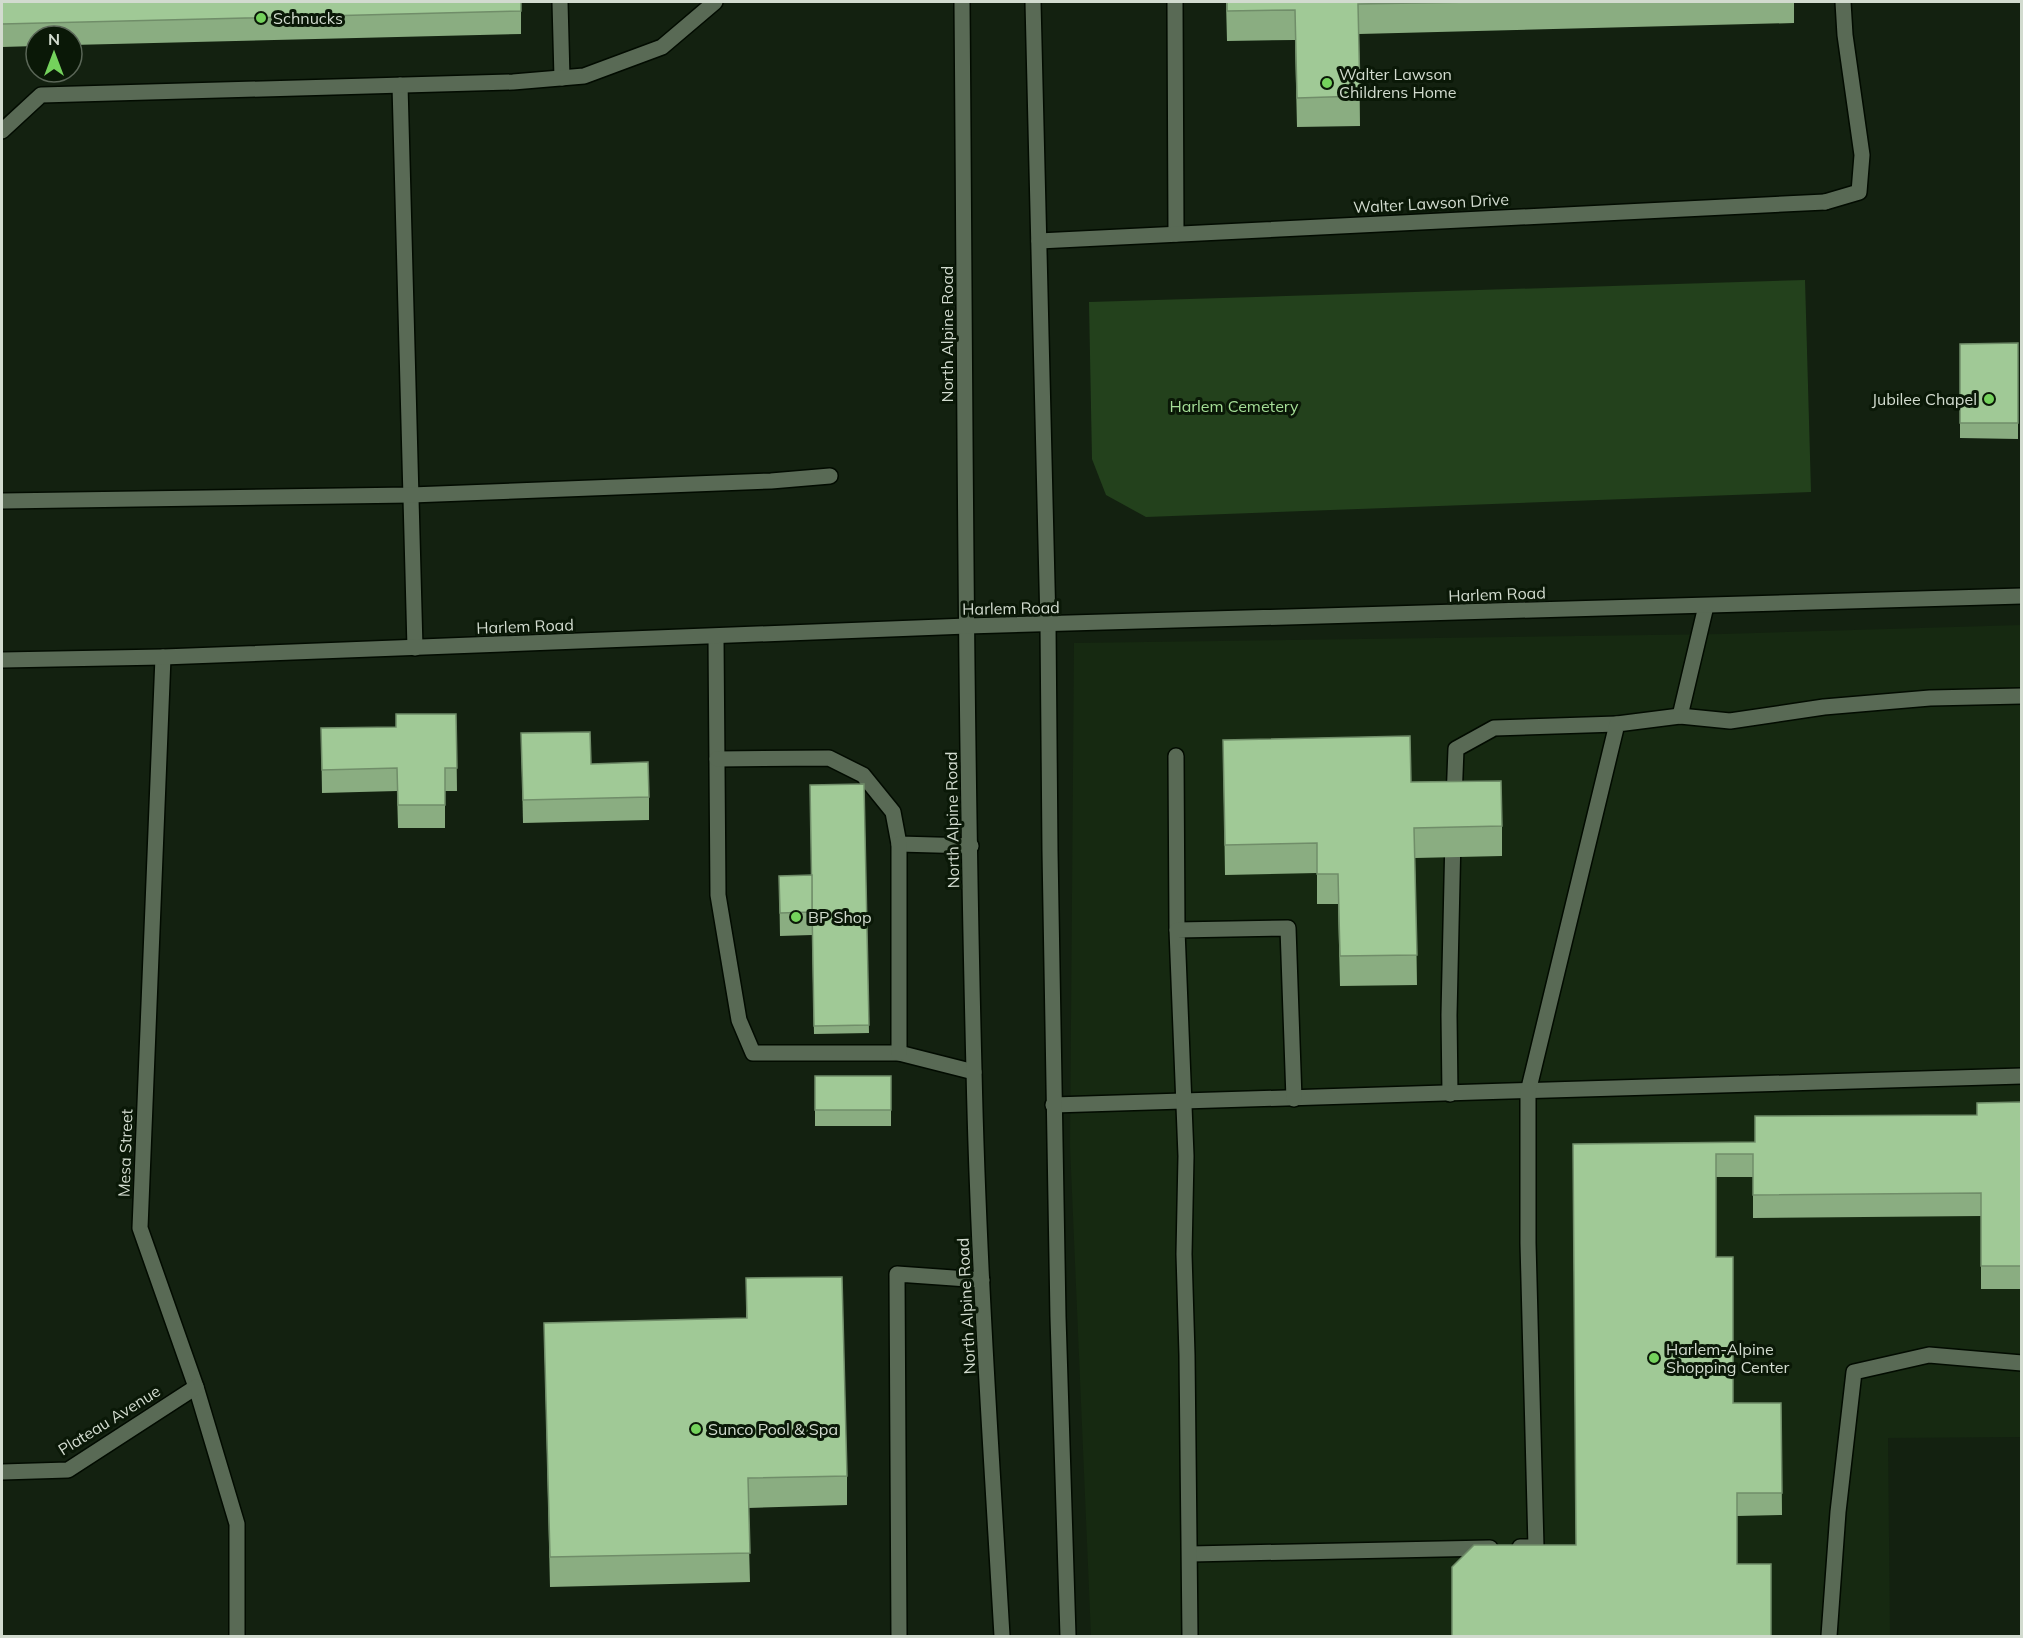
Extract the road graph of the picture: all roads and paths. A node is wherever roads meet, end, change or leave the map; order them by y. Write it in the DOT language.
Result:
graph roads {
  1 [pos="560,2"];
  2 [pos="715,2"];
  3 [pos="962,2"];
  4 [pos="1033,2"];
  5 [pos="1175,2"];
  6 [pos="1843,2"];
  7 [pos="562,78"];
  8 [pos="399,85"];
  9 [pos="2,131"];
  10 [pos="1176,234"];
  11 [pos="1039,241"];
  12 [pos="830,476"];
  13 [pos="411,495"];
  14 [pos="2,501"];
  15 [pos="2022,596"];
  16 [pos="1706,606"];
  17 [pos="1048,625"];
  18 [pos="967,626"];
  19 [pos="716,637"];
  20 [pos="415,648"];
  21 [pos="163,657"];
  22 [pos="2,660"];
  23 [pos="2022,696"];
  24 [pos="1680,716"];
  25 [pos="1617,724"];
  26 [pos="1176,756"];
  27 [pos="717,759"];
  28 [pos="899,844"];
  29 [pos="970,846"];
  30 [pos="1178,930"];
  31 [pos="899,1053"];
  32 [pos="974,1072"];
  33 [pos="2022,1076"];
  34 [pos="1528,1092"];
  35 [pos="1450,1094"];
  36 [pos="1294,1099"];
  37 [pos="1184,1102"];
  38 [pos="1053,1105"];
  39 [pos="982,1280"];
  40 [pos="2022,1363"];
  41 [pos="196,1387"];
  42 [pos="2,1472"];
  43 [pos="1190,1554"];
  44 [pos="237,1636"];
  45 [pos="899,1636"];
  46 [pos="1002,1636"];
  47 [pos="1068,1636"];
  48 [pos="1190,1636"];
  49 [pos="1829,1636"];
  1 -- 7 [label="main road"];
  2 -- 7 [label="main road"];
  3 -- 18 [label="main road, North Alpine Road"];
  4 -- 11 [label="main road"];
  5 -- 10 [label="main road"];
  6 -- 10 [label="main road, Walter Lawson Drive"];
  7 -- 8 [label="main road"];
  8 -- 9 [label="main road"];
  8 -- 13 [label="main road"];
  10 -- 11 [label="main road, Walter Lawson Drive"];
  11 -- 17 [label="main road"];
  12 -- 13 [label="main road"];
  13 -- 14 [label="main road"];
  13 -- 20 [label="main road"];
  15 -- 16 [label="main road, Harlem Road"];
  16 -- 17 [label="main road, Harlem Road"];
  16 -- 24 [label="main road"];
  17 -- 18 [label="main road, Harlem Road"];
  17 -- 38 [label="main road"];
  18 -- 19 [label="main road, Harlem Road"];
  18 -- 29 [label="main road, North Alpine Road"];
  19 -- 20 [label="main road, Harlem Road"];
  19 -- 27 [label="main road"];
  20 -- 21 [label="main road, Harlem Road"];
  21 -- 22 [label="main road, Harlem Road"];
  21 -- 41 [label="main road, Mesa Street"];
  23 -- 24 [label="main road"];
  24 -- 25 [label="main road"];
  25 -- 34 [label="main road"];
  25 -- 35 [label="main road"];
  26 -- 30 [label="main road"];
  27 -- 28 [label="main road"];
  27 -- 31 [label="main road"];
  28 -- 29 [label="main road"];
  28 -- 31 [label="main road"];
  29 -- 32 [label="main road, North Alpine Road"];
  30 -- 36 [label="main road"];
  30 -- 37 [label="main road"];
  31 -- 32 [label="main road"];
  32 -- 39 [label="main road, North Alpine Road"];
  33 -- 34 [label="main road"];
  34 -- 35 [label="main road"];
  34 -- 43 [label="main road"];
  35 -- 36 [label="main road"];
  36 -- 37 [label="main road"];
  37 -- 38 [label="main road"];
  37 -- 43 [label="main road"];
  38 -- 47 [label="main road"];
  39 -- 45 [label="main road"];
  39 -- 46 [label="main road, North Alpine Road"];
  40 -- 49 [label="main road"];
  41 -- 42 [label="main road, Plateau Avenue"];
  41 -- 44 [label="main road, Mesa Street"];
  43 -- 48 [label="main road"];
}
